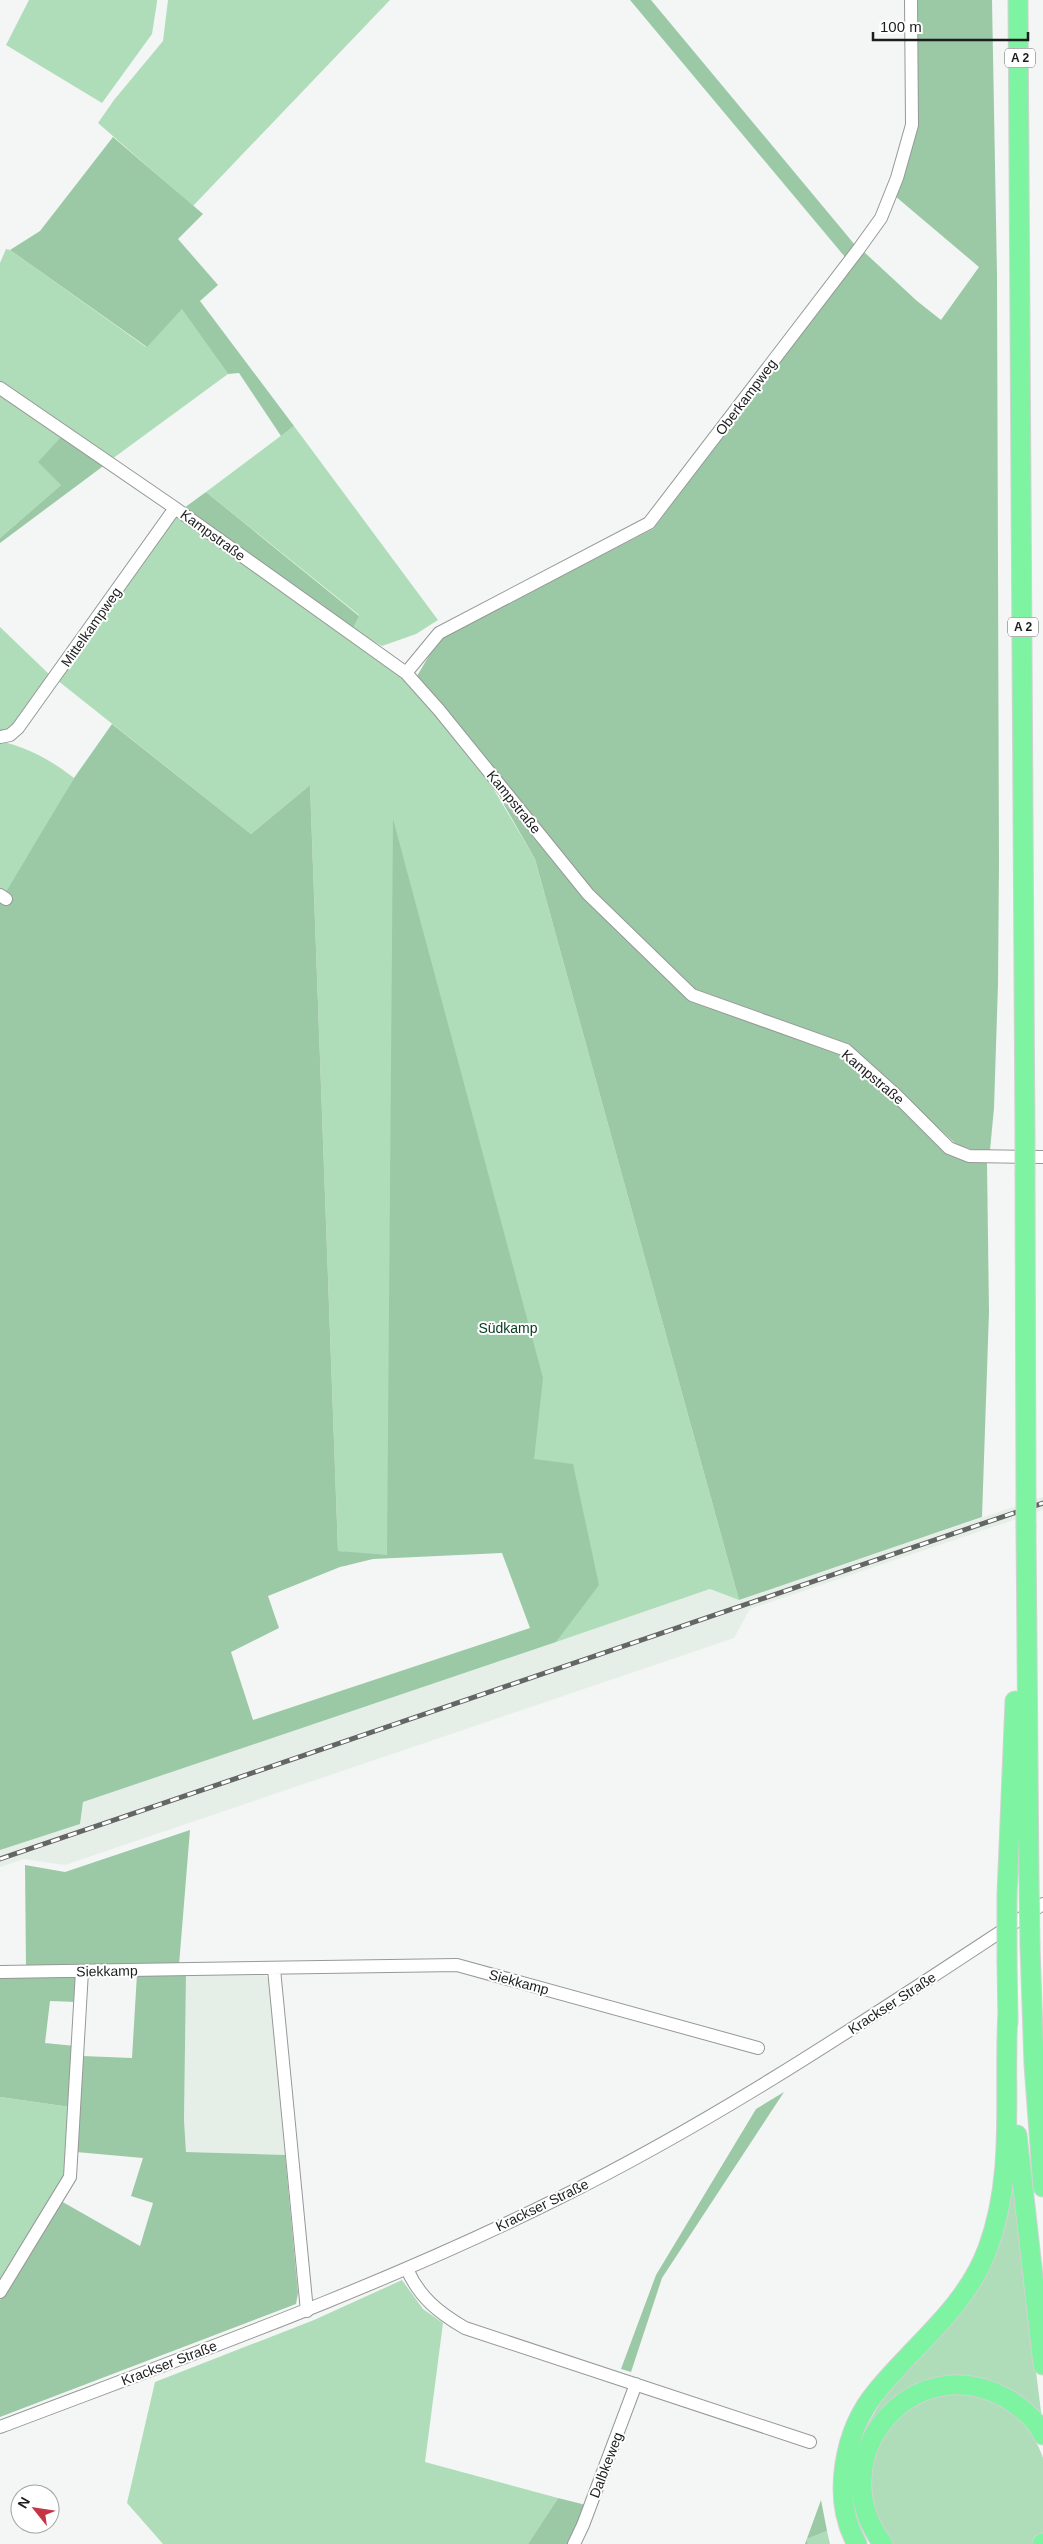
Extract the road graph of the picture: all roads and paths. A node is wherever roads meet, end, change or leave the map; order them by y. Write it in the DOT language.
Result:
graph roads {
  1 [pos="911,0"];
  2 [pos="1018,0"];
  3 [pos="0,388"];
  4 [pos="175,508"];
  5 [pos="406,673"];
  6 [pos="0,737"];
  7 [pos="1043,1157"];
  8 [pos="1026,1610"];
  9 [pos="1043,1904"];
  10 [pos="274,1969"];
  11 [pos="82,1971"];
  12 [pos="0,1972"];
  13 [pos="1008,2012"];
  14 [pos="758,2048"];
  15 [pos="1043,2187"];
  16 [pos="407,2269"];
  17 [pos="0,2292"];
  18 [pos="307,2311"];
  19 [pos="1043,2365"];
  20 [pos="636,2384"];
  21 [pos="0,2427"];
  22 [pos="1043,2435"];
  23 [pos="810,2442"];
  24 [pos="574,2544"];
  25 [pos="857,2544"];
  26 [pos="883,2544"];
  1 -- 5 [label="street, Oberkampweg"];
  2 -- 8 [label="highway, A 2, bridge"];
  3 -- 4 [label="street, Kampstraße"];
  4 -- 5 [label="street, Kampstraße"];
  4 -- 6 [label="street, Mittelkampweg"];
  5 -- 7 [label="street, Kampstraße"];
  8 -- 13 [label="highway, bridge"];
  8 -- 15 [label="highway, A 2, bridge"];
  9 -- 16 [label="street, Krackser Straße"];
  10 -- 11 [label="street, Siekkamp"];
  10 -- 14 [label="street, Siekkamp"];
  10 -- 18 [label="street"];
  11 -- 12 [label="street, Siekkamp"];
  11 -- 17 [label="street"];
  13 -- 19 [label="highway"];
  13 -- 25 [label="highway"];
  16 -- 18 [label="street, Krackser Straße"];
  16 -- 20 [label="street"];
  18 -- 21 [label="street, Krackser Straße"];
  20 -- 23 [label="street"];
  20 -- 24 [label="street, Dalbkeweg"];
  22 -- 26 [label="highway"];
}
